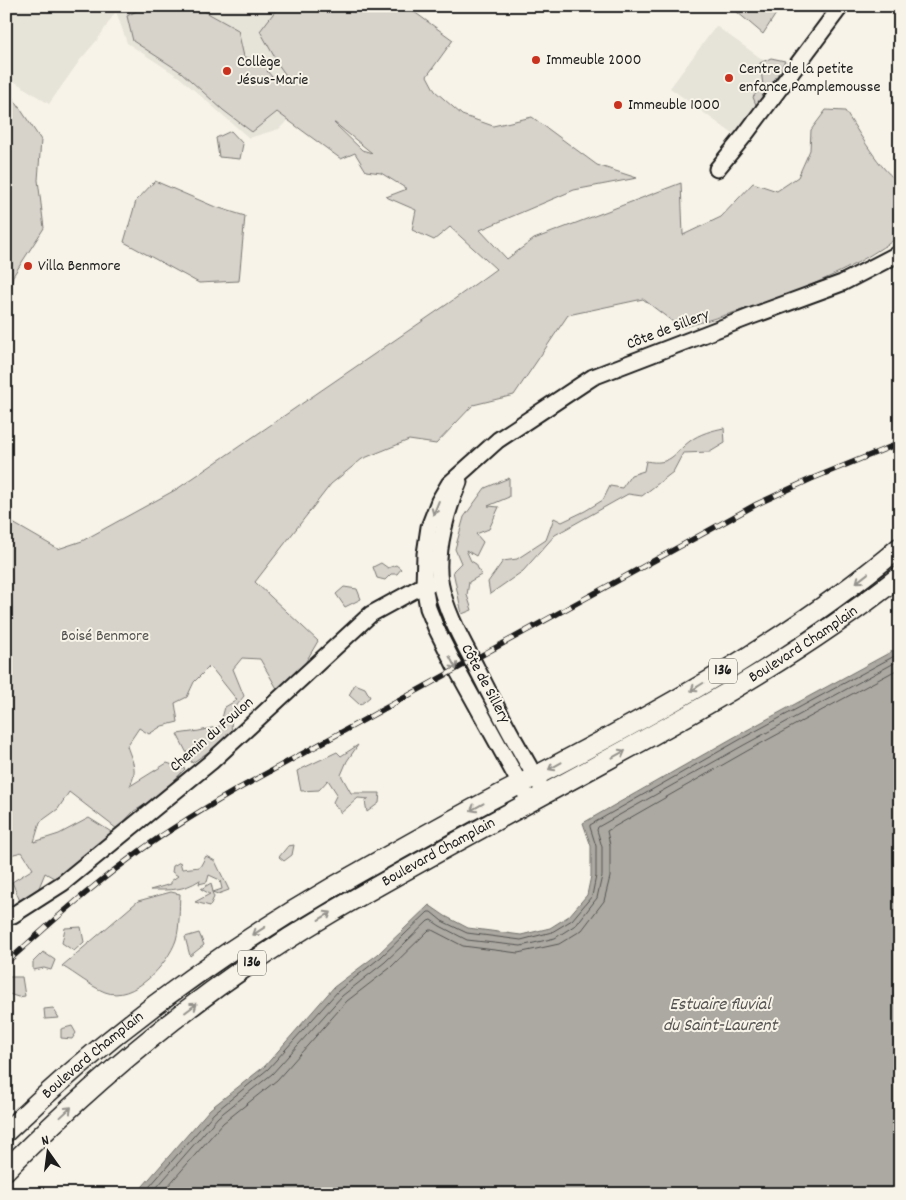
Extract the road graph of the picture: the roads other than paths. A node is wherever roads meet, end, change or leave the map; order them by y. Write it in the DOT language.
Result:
graph roads {
  1 [pos="841,6"];
  2 [pos="718,169"];
  3 [pos="900,253"];
  4 [pos="465,469"];
  5 [pos="900,547"];
  6 [pos="900,576"];
  7 [pos="440,581"];
  8 [pos="424,585"];
  9 [pos="527,780"];
  10 [pos="537,798"];
  11 [pos="6,917"];
  12 [pos="6,1132"];
  13 [pos="6,1170"];
  1 -- 2 [label="street"];
  3 -- 4 [label="street, Côte de Sillery"];
  4 -- 7 [label="street, Côte de Sillery"];
  4 -- 8 [label="street, Côte de Sillery, one-way"];
  5 -- 9 [label="main road, Boulevard Champlain / 136, one-way"];
  10 -- 6 [label="main road, Boulevard Champlain / 136, one-way"];
  7 -- 8 [label="street, Chemin du Foulon"];
  7 -- 9 [label="street, Côte de Sillery"];
  8 -- 9 [label="street, Côte de Sillery, one-way"];
  8 -- 11 [label="street, Chemin du Foulon"];
  9 -- 10 [label="street, Côte de Sillery"];
  9 -- 12 [label="main road, Boulevard Champlain / 136, one-way"];
  13 -- 10 [label="main road, Boulevard Champlain / 136, one-way"];
}
